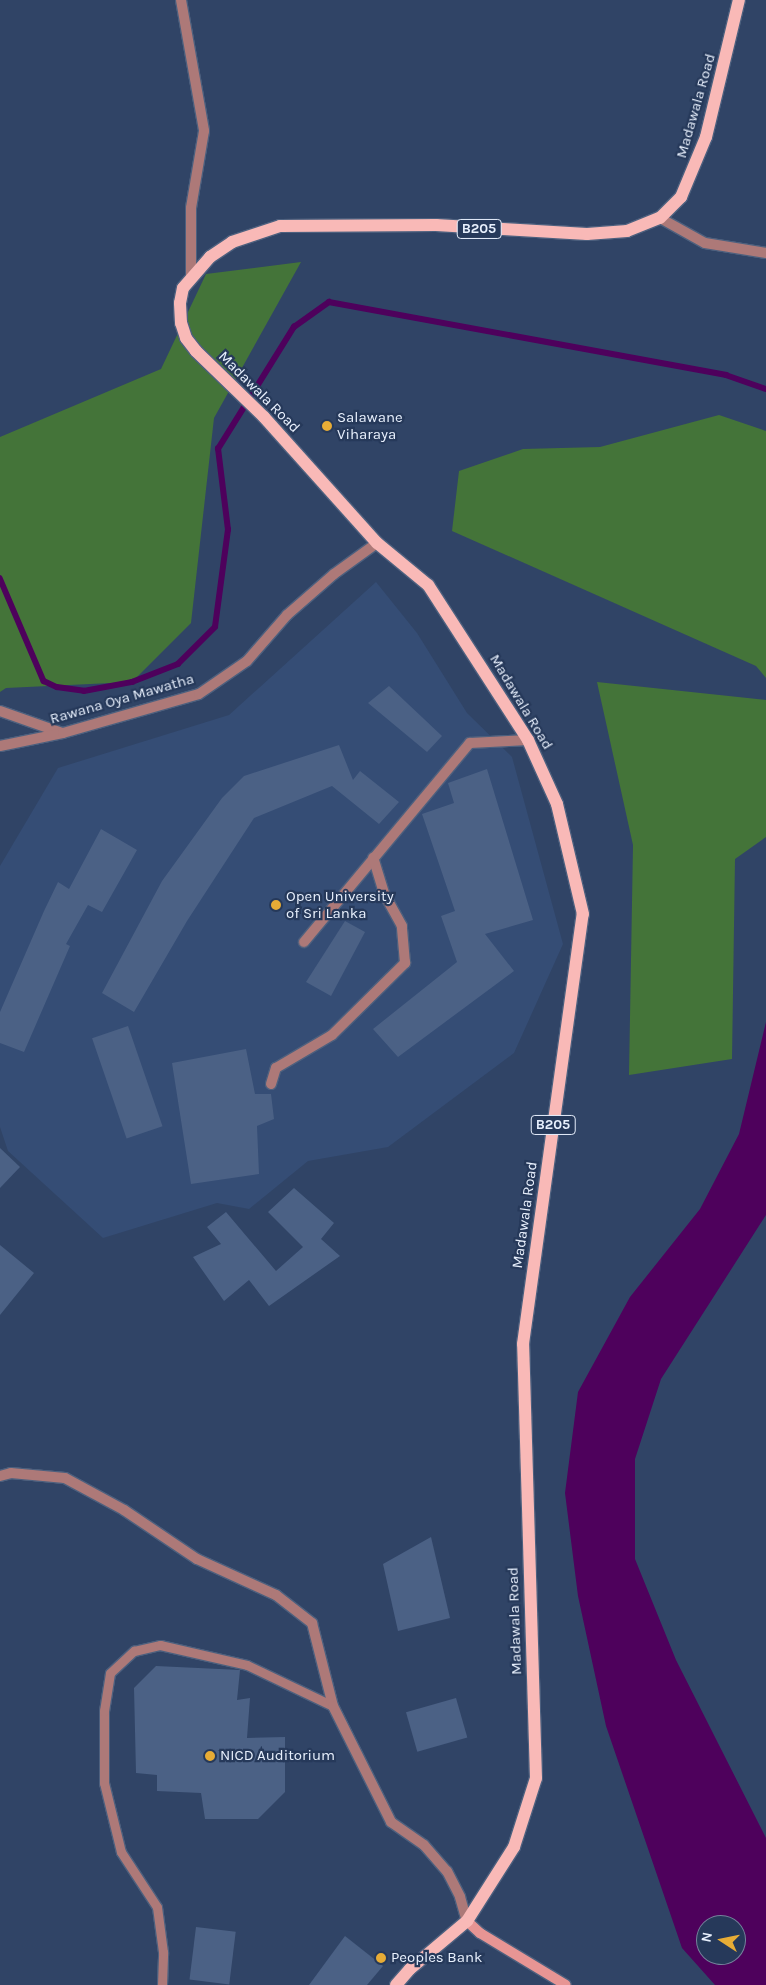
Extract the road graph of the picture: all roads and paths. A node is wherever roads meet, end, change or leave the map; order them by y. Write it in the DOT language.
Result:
graph roads {
  1 [pos="181,0"];
  2 [pos="738,0"];
  3 [pos="660,218"];
  4 [pos="766,253"];
  5 [pos="190,277"];
  6 [pos="378,543"];
  7 [pos="0,711"];
  8 [pos="63,733"];
  9 [pos="528,740"];
  10 [pos="0,746"];
  11 [pos="373,858"];
  12 [pos="304,942"];
  13 [pos="271,1084"];
  14 [pos="0,1476"];
  15 [pos="332,1706"];
  16 [pos="467,1922"];
  17 [pos="162,1985"];
  18 [pos="396,1985"];
  19 [pos="566,1985"];
  1 -- 5 [label="street"];
  2 -- 3 [label="main road, Madawala Road / B205"];
  3 -- 4 [label="street"];
  3 -- 5 [label="main road, Madawala Road / B205"];
  5 -- 6 [label="main road, Madawala Road / B205"];
  6 -- 8 [label="street, Rawana Oya Mawatha"];
  6 -- 9 [label="main road, Madawala Road / B205"];
  7 -- 8 [label="street"];
  8 -- 10 [label="street, Rawana Oya Mawatha"];
  9 -- 11 [label="street"];
  9 -- 16 [label="main road, Madawala Road / B205"];
  11 -- 12 [label="street"];
  11 -- 13 [label="street"];
  14 -- 15 [label="street"];
  15 -- 16 [label="street"];
  15 -- 17 [label="lane"];
  16 -- 18 [label="main road, Madawala Road / B205"];
  16 -- 19 [label="main road"];
}
